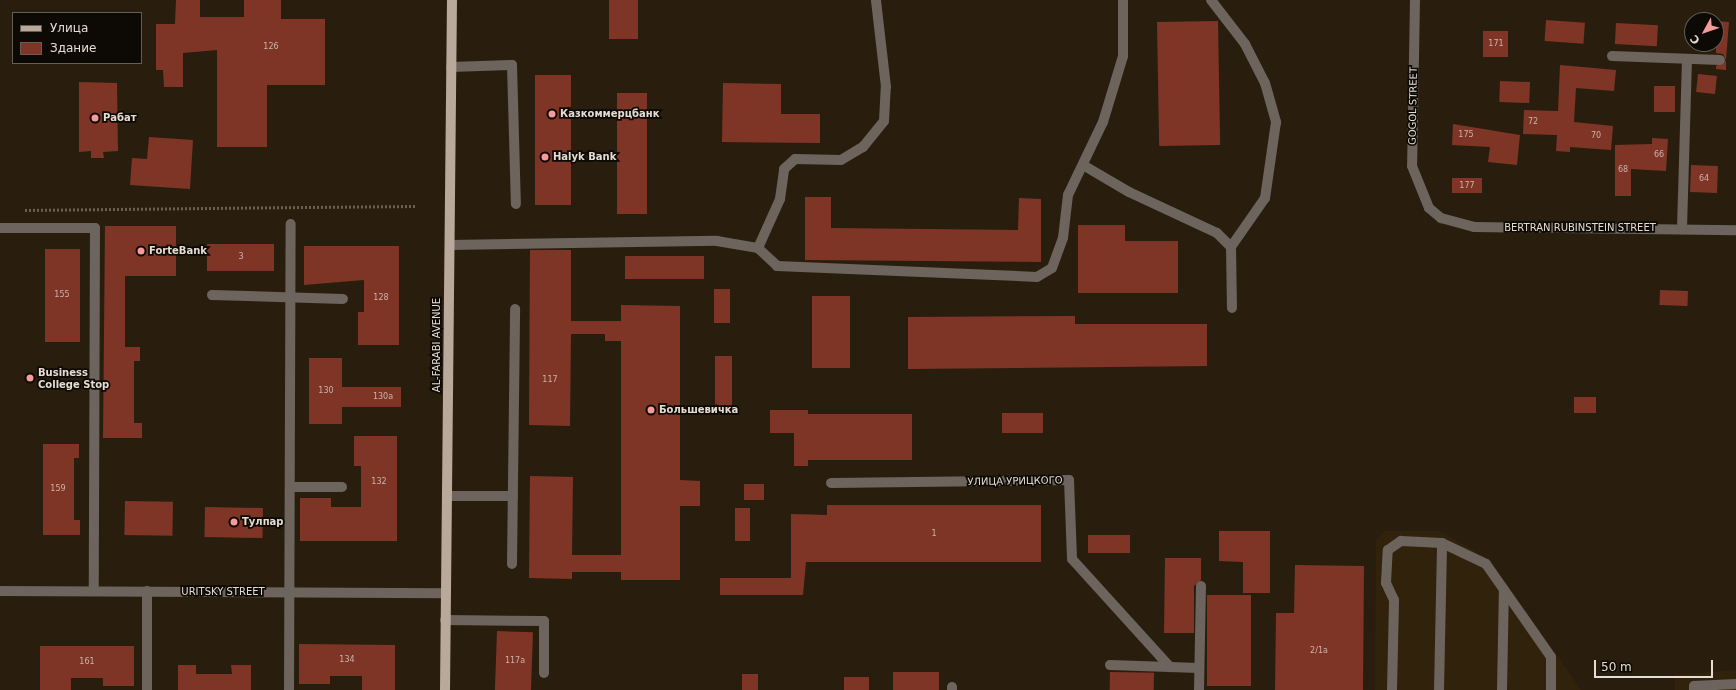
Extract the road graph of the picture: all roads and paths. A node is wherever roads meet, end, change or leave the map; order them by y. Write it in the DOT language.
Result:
graph roads {
  1 [pos="452,0"];
  2 [pos="876,0"];
  3 [pos="1123,0"];
  4 [pos="1211,0"];
  5 [pos="1415,0"];
  6 [pos="1612,56"];
  7 [pos="1687,59"];
  8 [pos="1720,60"];
  9 [pos="452,67"];
  10 [pos="1083,165"];
  11 [pos="516,204"];
  12 [pos="417,206"];
  13 [pos="1429,208"];
  14 [pos="25,210"];
  15 [pos="291,224"];
  16 [pos="0,228"];
  17 [pos="1682,228"];
  18 [pos="1736,230"];
  19 [pos="450,245"];
  20 [pos="1231,247"];
  21 [pos="758,248"];
  22 [pos="212,295"];
  23 [pos="291,297"];
  24 [pos="343,299"];
  25 [pos="1232,308"];
  26 [pos="515,309"];
  27 [pos="831,483"];
  28 [pos="290,487"];
  29 [pos="342,487"];
  30 [pos="448,496"];
  31 [pos="513,496"];
  32 [pos="1442,543"];
  33 [pos="512,564"];
  34 [pos="1201,586"];
  35 [pos="0,590"];
  36 [pos="1504,590"];
  37 [pos="94,591"];
  38 [pos="147,591"];
  39 [pos="290,592"];
  40 [pos="446,593"];
  41 [pos="446,620"];
  42 [pos="1110,665"];
  43 [pos="1170,667"];
  44 [pos="1199,668"];
  45 [pos="544,673"];
  46 [pos="1734,686"];
  47 [pos="147,690"];
  48 [pos="289,690"];
  49 [pos="445,690"];
  50 [pos="1199,690"];
  51 [pos="1392,690"];
  52 [pos="1439,690"];
  53 [pos="1502,690"];
  54 [pos="1551,690"];
  55 [pos="1694,690"];
  1 -- 9 [label="main road, AL-FARABI AVENUE"];
  2 -- 21 [label="street"];
  3 -- 10 [label="street"];
  4 -- 20 [label="street"];
  5 -- 13 [label="street, GOGOL STREET"];
  6 -- 7 [label="street"];
  7 -- 8 [label="street"];
  7 -- 17 [label="street"];
  9 -- 11 [label="street"];
  9 -- 19 [label="main road, AL-FARABI AVENUE"];
  10 -- 20 [label="street"];
  10 -- 21 [label="street"];
  12 -- 14 [label="path"];
  13 -- 17 [label="street, BERTRAN RUBINSTEIN STREET"];
  15 -- 23 [label="street"];
  16 -- 37 [label="street"];
  17 -- 18 [label="street, BERTRAN RUBINSTEIN STREET"];
  19 -- 21 [label="street"];
  19 -- 30 [label="main road, AL-FARABI AVENUE"];
  20 -- 25 [label="street"];
  22 -- 23 [label="street"];
  23 -- 24 [label="street"];
  23 -- 28 [label="street"];
  26 -- 31 [label="street"];
  27 -- 43 [label="street, УЛИЦА УРИЦКОГО"];
  28 -- 29 [label="street"];
  28 -- 39 [label="street"];
  30 -- 31 [label="street"];
  30 -- 40 [label="main road, AL-FARABI AVENUE"];
  31 -- 33 [label="street"];
  32 -- 36 [label="street"];
  32 -- 51 [label="street"];
  32 -- 52 [label="street"];
  34 -- 44 [label="street"];
  35 -- 37 [label="street, URITSKY STREET"];
  36 -- 53 [label="street"];
  36 -- 54 [label="street"];
  37 -- 38 [label="street, URITSKY STREET"];
  38 -- 39 [label="street, URITSKY STREET"];
  38 -- 47 [label="street"];
  39 -- 40 [label="street, URITSKY STREET"];
  39 -- 48 [label="street"];
  40 -- 41 [label="main road, AL-FARABI AVENUE"];
  41 -- 45 [label="street"];
  41 -- 49 [label="main road, AL-FARABI AVENUE"];
  42 -- 43 [label="street"];
  43 -- 44 [label="street"];
  44 -- 50 [label="street"];
  46 -- 55 [label="street"];
}
